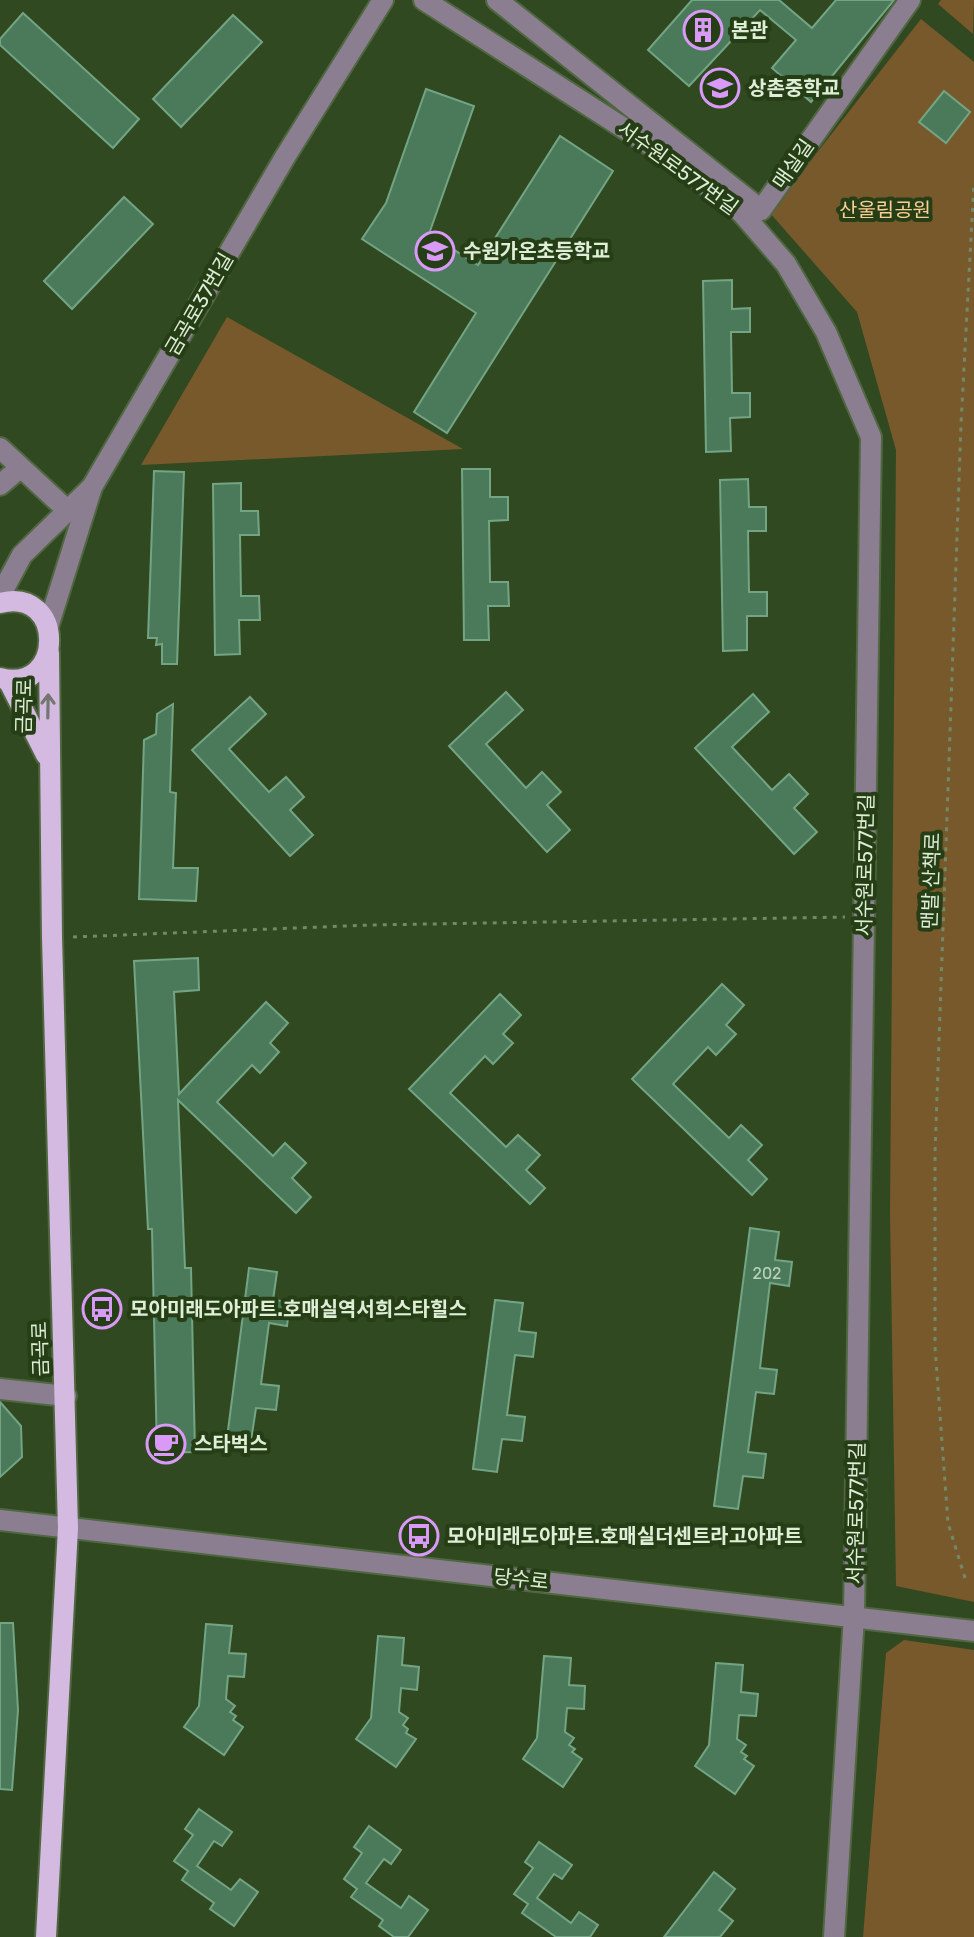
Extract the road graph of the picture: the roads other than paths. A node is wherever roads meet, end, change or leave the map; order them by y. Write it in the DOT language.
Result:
graph roads {
  1 [pos="383,0"];
  2 [pos="424,0"];
  3 [pos="497,0"];
  4 [pos="907,0"];
  5 [pos="746,206"];
  6 [pos="0,448"];
  7 [pos="20,468"];
  8 [pos="0,485"];
  9 [pos="92,487"];
  10 [pos="66,509"];
  11 [pos="0,596"];
  12 [pos="0,603"];
  13 [pos="48,627"];
  14 [pos="49,653"];
  15 [pos="4,679"];
  16 [pos="48,759"];
  17 [pos="0,1389"];
  18 [pos="66,1396"];
  19 [pos="0,1520"];
  20 [pos="68,1528"];
  21 [pos="854,1616"];
  22 [pos="974,1631"];
  23 [pos="46,1937"];
  24 [pos="834,1937"];
  1 -- 9 [label="street, 금곡로37번길"];
  2 -- 5 [label="street, 서수원로577번길"];
  3 -- 5 [label="street, 매실길"];
  4 -- 5 [label="street, 매실길"];
  5 -- 21 [label="street, 서수원로577번길"];
  6 -- 7 [label="street"];
  7 -- 8 [label="street"];
  7 -- 10 [label="street"];
  9 -- 10 [label="street, 금곡로37번길"];
  9 -- 13 [label="street"];
  10 -- 11 [label="street, 금곡로37번길"];
  12 -- 13 [label="main road"];
  13 -- 14 [label="main road, 금곡로"];
  14 -- 15 [label="main road"];
  16 -- 14 [label="main road, 금곡로, one-way"];
  15 -- 16 [label="main road, 금곡로"];
  16 -- 18 [label="main road, 금곡로"];
  17 -- 18 [label="street"];
  18 -- 20 [label="main road, 금곡로"];
  19 -- 20 [label="street, 당수로"];
  20 -- 21 [label="street, 당수로"];
  20 -- 23 [label="main road, 금곡로"];
  21 -- 22 [label="street, 당수로"];
  21 -- 24 [label="street, 서수원로577번길"];
}
